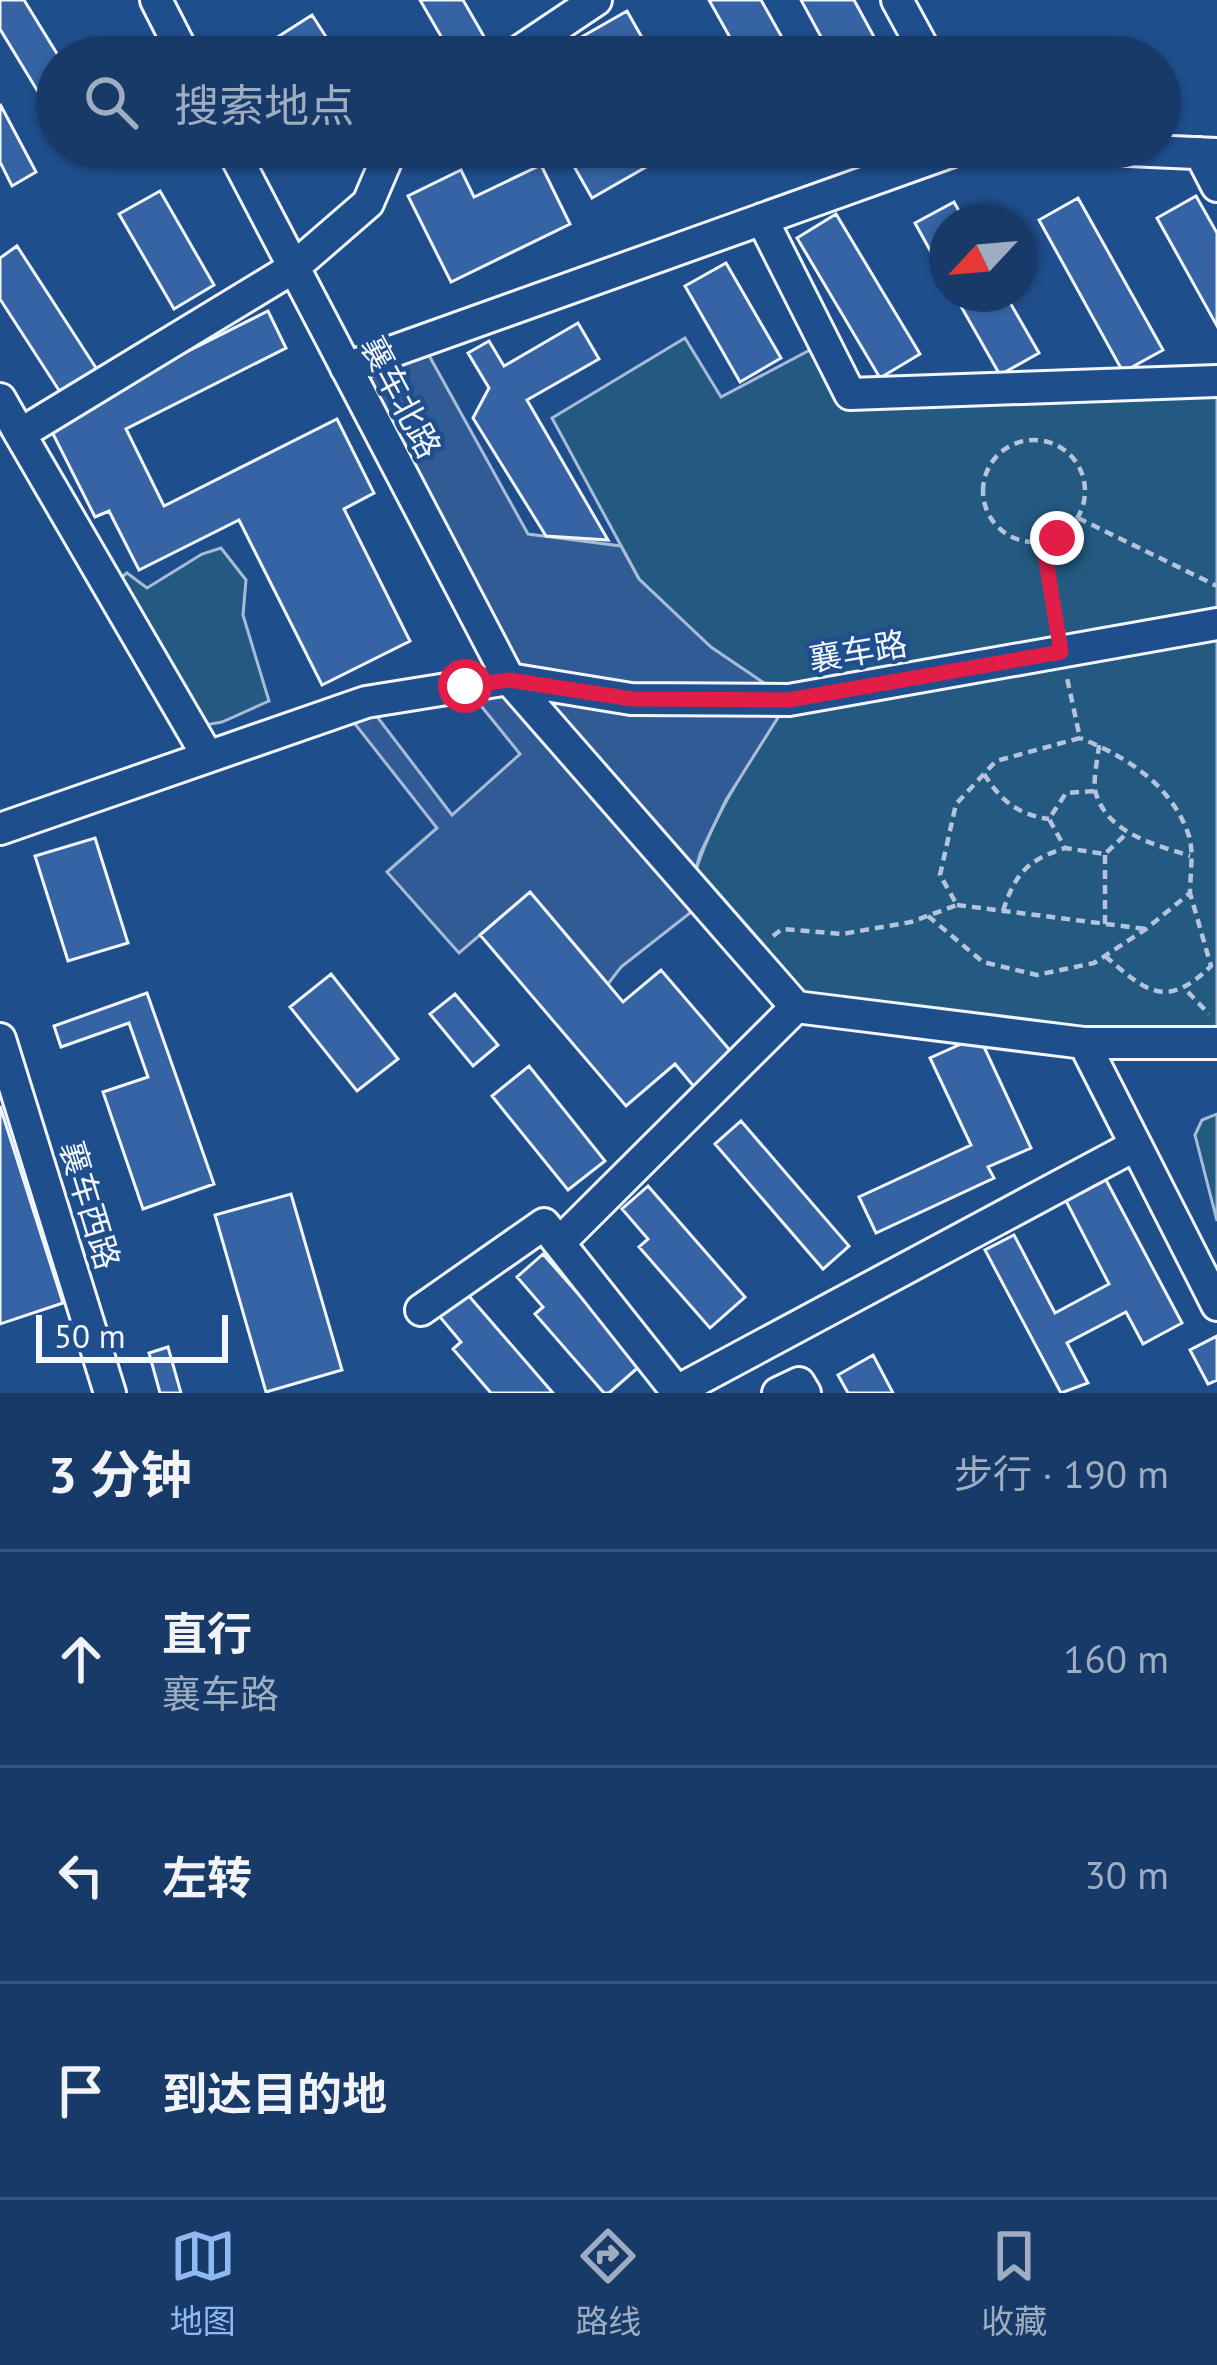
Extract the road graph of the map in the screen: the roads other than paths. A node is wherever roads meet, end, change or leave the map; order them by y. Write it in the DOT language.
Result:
graph roads {
  1 [pos="156,0"];
  2 [pos="596,0"];
  3 [pos="897,0"];
  4 [pos="174,36"];
  5 [pos="542,36"];
  6 [pos="917,36"];
  7 [pos="1208,154"];
  8 [pos="242,168"];
  9 [pos="383,168"];
  10 [pos="905,168"];
  11 [pos="1217,186"];
  12 [pos="762,219"];
  13 [pos="293,268"];
  14 [pos="346,368"];
  15 [pos="1217,381"];
  16 [pos="0,399"];
  17 [pos="20,434"];
  18 [pos="1217,624"];
  19 [pos="509,680"];
  20 [pos="208,757"];
  21 [pos="0,829"];
  22 [pos="796,1007"];
  23 [pos="0,1039"];
  24 [pos="1084,1043"];
  25 [pos="1217,1043"];
  26 [pos="1134,1146"];
  27 [pos="559,1244"];
  28 [pos="1217,1305"];
  29 [pos="421,1310"];
  30 [pos="677,1392"];
  31 [pos="110,1393"];
  32 [pos="778,1393"];
  33 [pos="805,1393"];
  1 -- 4 [label="street"];
  2 -- 5 [label="street"];
  3 -- 6 [label="street"];
  7 -- 11 [label="street"];
  8 -- 13 [label="street, 襄车北路"];
  9 -- 13 [label="street"];
  10 -- 12 [label="street"];
  12 -- 14 [label="street"];
  12 -- 15 [label="street"];
  13 -- 14 [label="street, 襄车北路"];
  13 -- 17 [label="street"];
  14 -- 19 [label="street, 襄车北路"];
  16 -- 17 [label="street"];
  17 -- 20 [label="street"];
  18 -- 19 [label="street, 襄车路"];
  19 -- 20 [label="street, 襄车路"];
  19 -- 22 [label="street, 襄车北路"];
  20 -- 21 [label="street, 襄车路"];
  22 -- 24 [label="street"];
  22 -- 27 [label="street"];
  23 -- 31 [label="street, 襄车西路"];
  24 -- 25 [label="street"];
  24 -- 26 [label="street"];
  26 -- 28 [label="street"];
  26 -- 30 [label="street"];
  27 -- 29 [label="street"];
  27 -- 30 [label="street"];
  32 -- 33 [label="street"];
}
